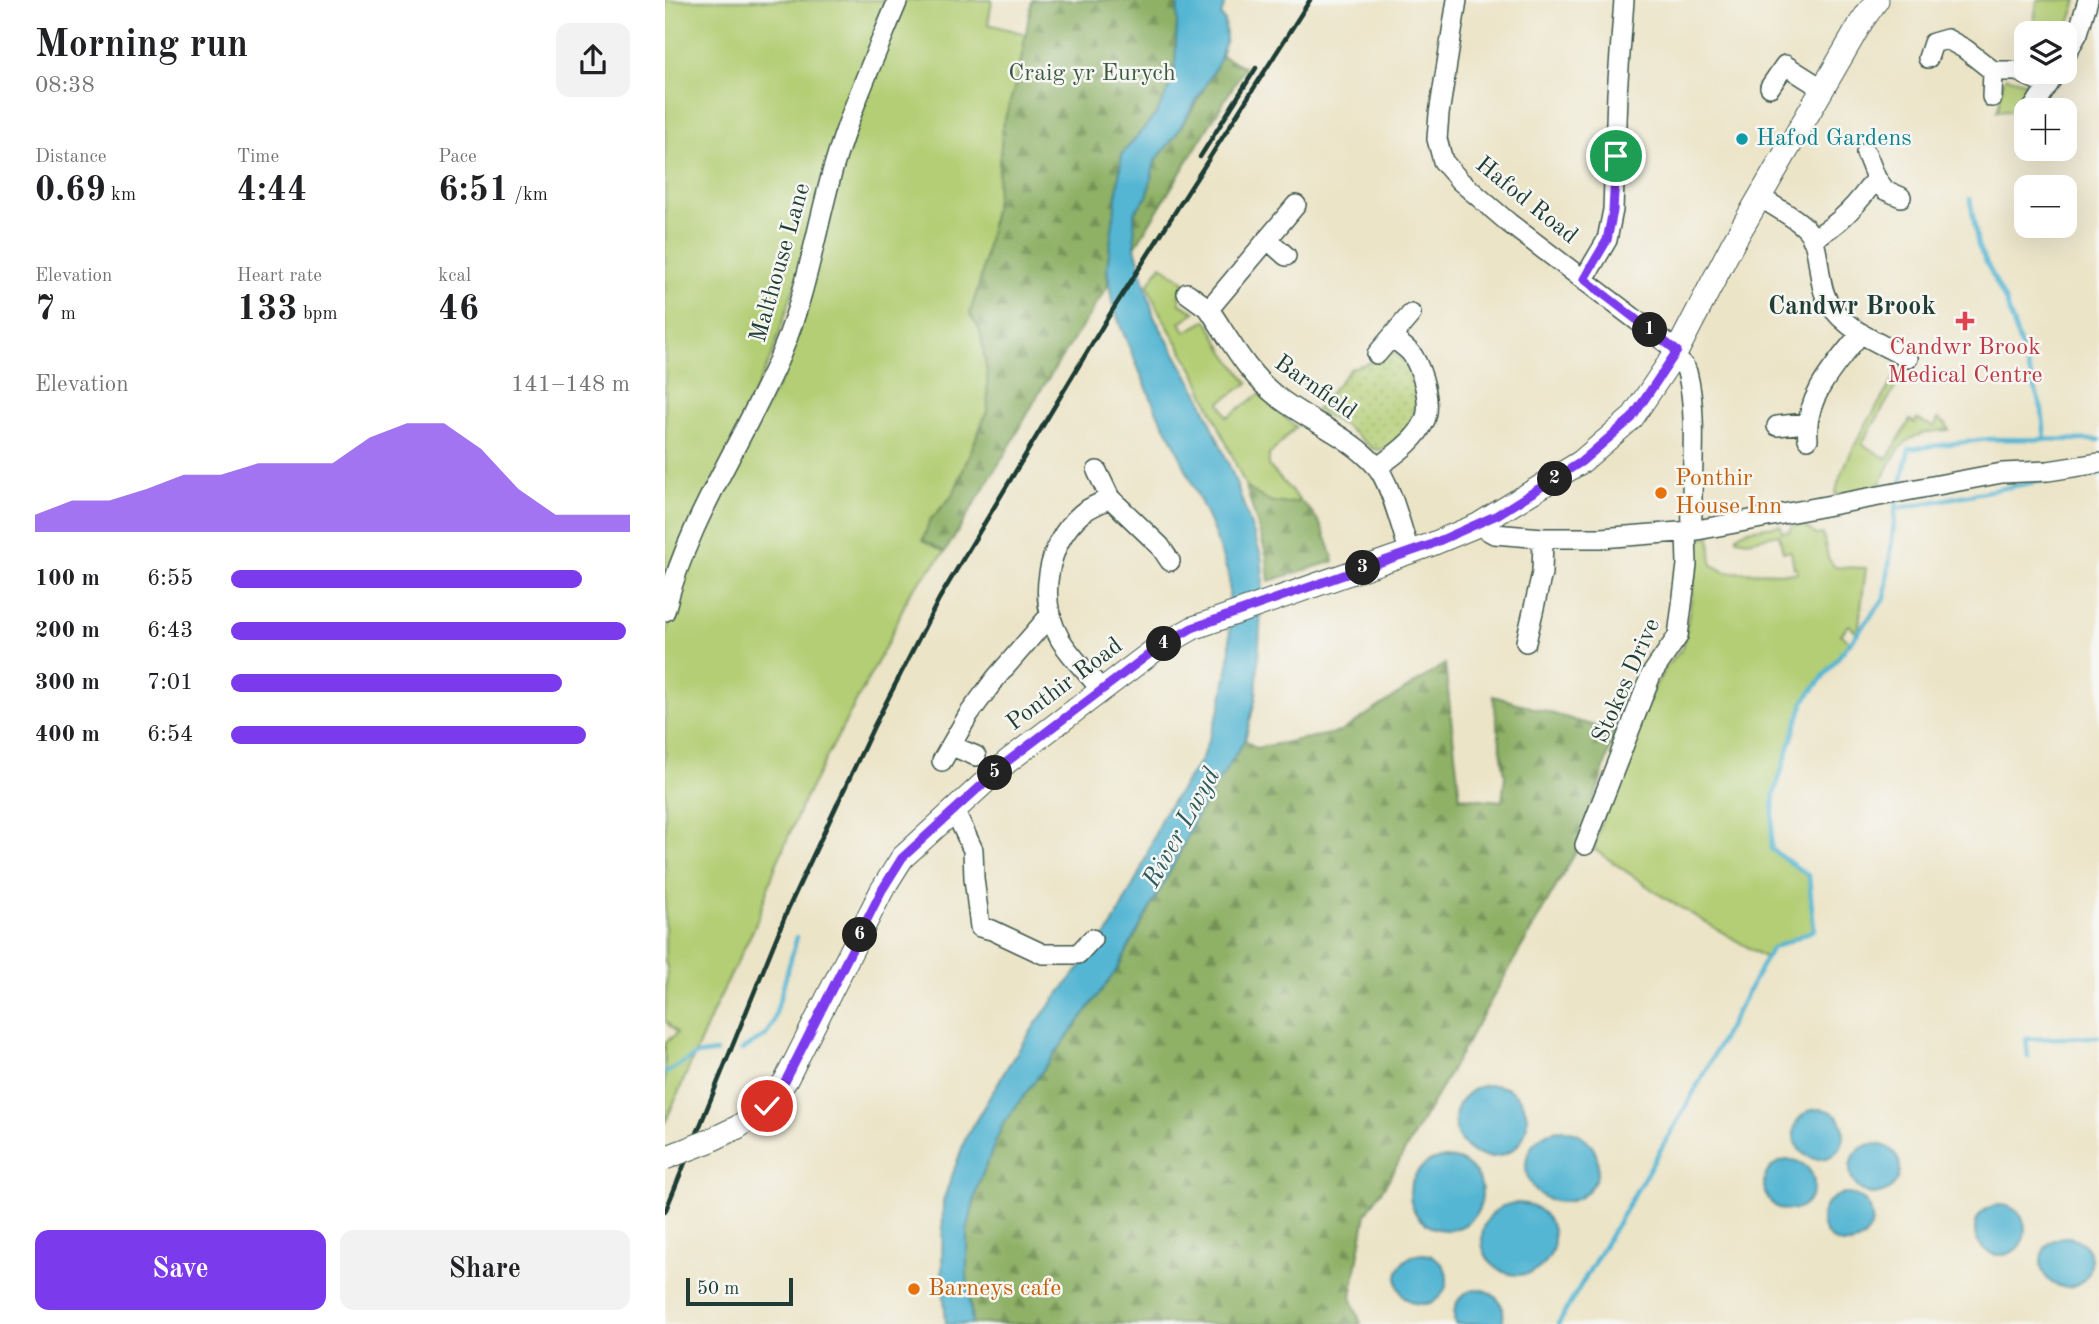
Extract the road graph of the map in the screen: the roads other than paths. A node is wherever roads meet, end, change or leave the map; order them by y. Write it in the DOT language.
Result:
graph roads {
  1 [pos="898,0"];
  2 [pos="1457,0"];
  3 [pos="1624,0"];
  4 [pos="1877,0"];
  5 [pos="2088,0"];
  6 [pos="2077,35"];
  7 [pos="1928,58"];
  8 [pos="1993,71"];
  9 [pos="2014,71"];
  10 [pos="1770,87"];
  11 [pos="1823,89"];
  12 [pos="1992,97"];
  13 [pos="1866,153"];
  14 [pos="1876,178"];
  15 [pos="1760,197"];
  16 [pos="1901,197"];
  17 [pos="1296,205"];
  18 [pos="1267,239"];
  19 [pos="1812,239"];
  20 [pos="1286,256"];
  21 [pos="1584,279"];
  22 [pos="1187,293"];
  23 [pos="1209,309"];
  24 [pos="1411,314"];
  25 [pos="1861,333"];
  26 [pos="1392,337"];
  27 [pos="1377,354"];
  28 [pos="1675,354"];
  29 [pos="1907,358"];
  30 [pos="1777,426"];
  31 [pos="2099,463"];
  32 [pos="1378,467"];
  33 [pos="1097,471"];
  34 [pos="1110,498"];
  35 [pos="1478,525"];
  36 [pos="1689,531"];
  37 [pos="1543,537"];
  38 [pos="1409,551"];
  39 [pos="1170,561"];
  40 [pos="665,611"];
  41 [pos="1051,614"];
  42 [pos="1526,642"];
  43 [pos="1101,690"];
  44 [pos="976,756"];
  45 [pos="954,809"];
  46 [pos="1585,845"];
  47 [pos="1092,939"];
  48 [pos="665,1158"];
  1 -- 40 [label="street, Malthouse Lane"];
  2 -- 21 [label="street, Hafod Road"];
  3 -- 21 [label="street"];
  4 -- 11 [label="main road, Ponthir Road"];
  5 -- 6 [label="street"];
  7 -- 8 [label="street"];
  8 -- 9 [label="street"];
  8 -- 12 [label="street"];
  10 -- 11 [label="street"];
  11 -- 15 [label="main road, Ponthir Road"];
  13 -- 14 [label="street"];
  14 -- 16 [label="street"];
  14 -- 19 [label="street"];
  15 -- 19 [label="street"];
  15 -- 28 [label="main road, Ponthir Road"];
  17 -- 18 [label="street"];
  18 -- 20 [label="street"];
  18 -- 23 [label="street"];
  19 -- 25 [label="street"];
  21 -- 28 [label="street, Hafod Road"];
  22 -- 23 [label="street, Barnfield"];
  23 -- 32 [label="street, Barnfield"];
  24 -- 26 [label="street"];
  25 -- 29 [label="street"];
  25 -- 30 [label="street"];
  26 -- 27 [label="street"];
  26 -- 32 [label="street"];
  28 -- 35 [label="main road, Ponthir Road"];
  28 -- 36 [label="street, Stokes Drive"];
  31 -- 36 [label="street"];
  32 -- 38 [label="street, Barnfield"];
  33 -- 34 [label="street"];
  34 -- 39 [label="street"];
  34 -- 41 [label="street"];
  35 -- 37 [label="street"];
  35 -- 38 [label="main road, Ponthir Road"];
  36 -- 37 [label="street"];
  36 -- 46 [label="street, Stokes Drive"];
  37 -- 42 [label="street"];
  38 -- 43 [label="main road, Ponthir Road"];
  41 -- 43 [label="street"];
  41 -- 44 [label="street"];
  43 -- 45 [label="main road, Ponthir Road"];
  45 -- 47 [label="street"];
  45 -- 48 [label="main road, Ponthir Road, bridge"];
}
